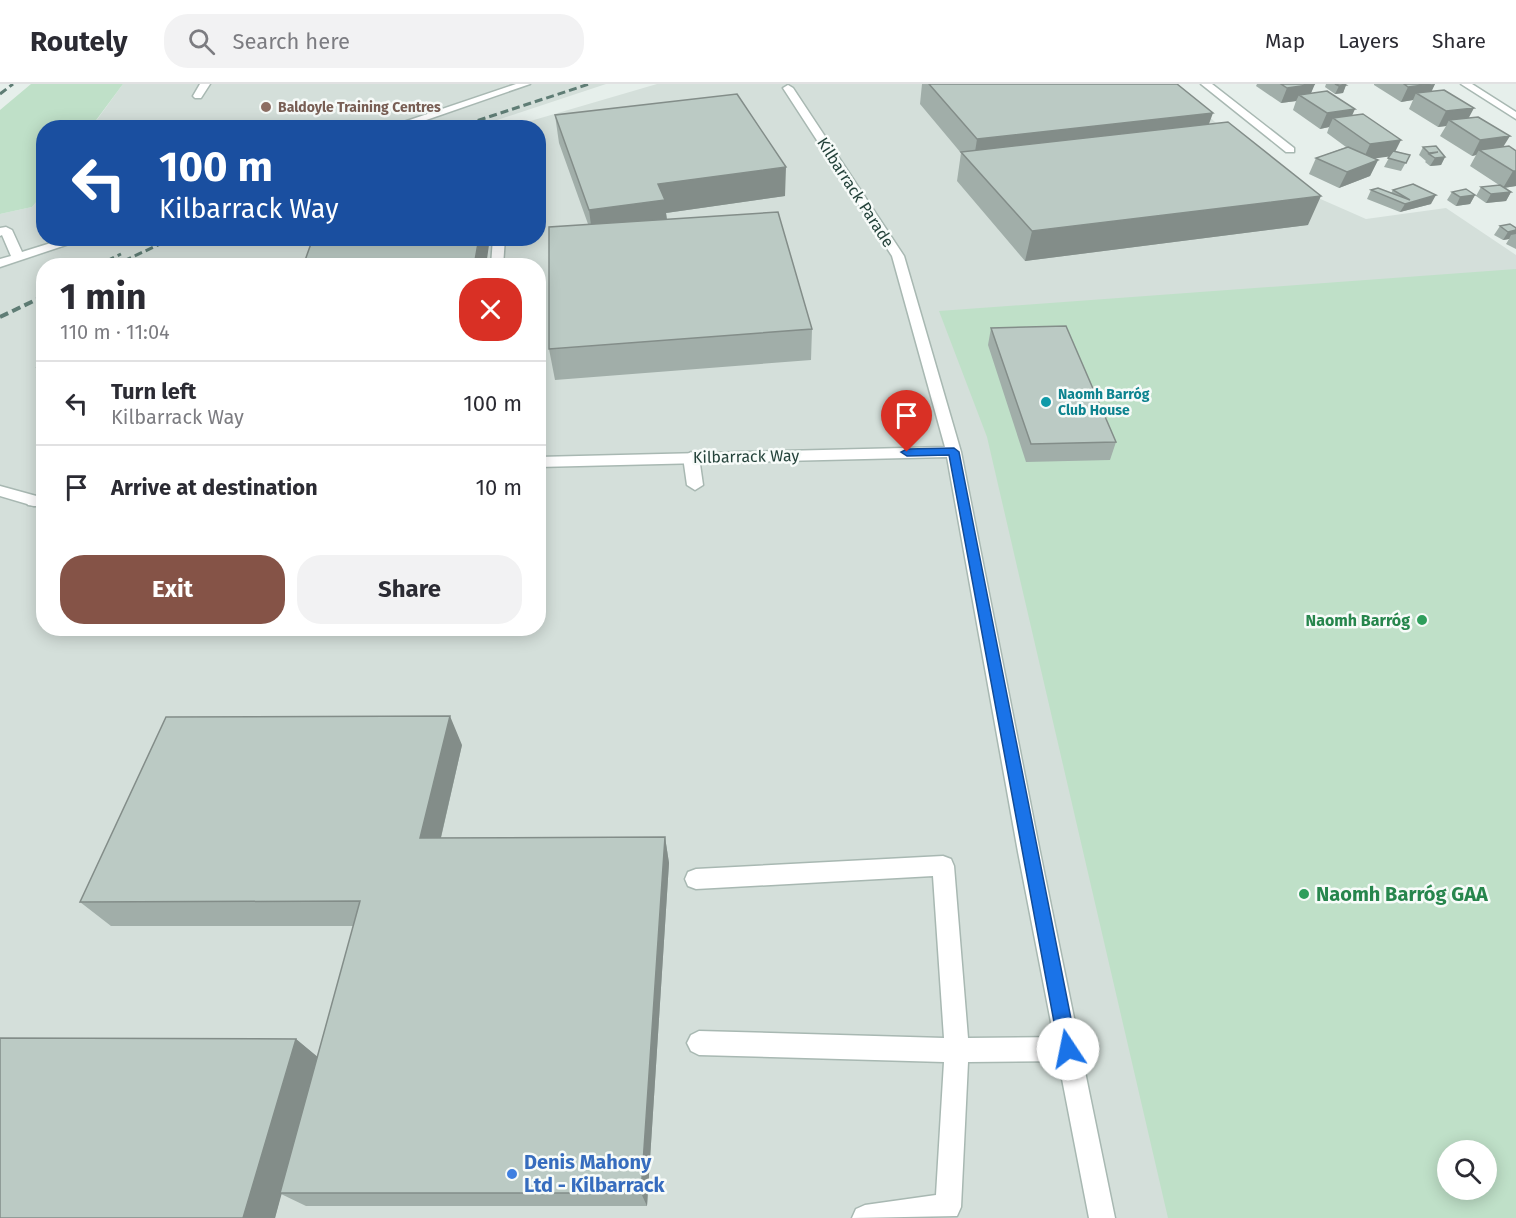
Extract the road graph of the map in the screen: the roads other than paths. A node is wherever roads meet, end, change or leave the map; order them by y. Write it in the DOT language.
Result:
graph roads {
  1 [pos="205,84"];
  2 [pos="525,84"];
  3 [pos="1206,84"];
  4 [pos="1466,84"];
  5 [pos="788,88"];
  6 [pos="198,96"];
  7 [pos="1516,116"];
  8 [pos="415,120"];
  9 [pos="1290,150"];
  10 [pos="0,232"];
  11 [pos="56,246"];
  12 [pos="18,258"];
  13 [pos="0,263"];
  14 [pos="954,452"];
  15 [pos="691,458"];
  16 [pos="546,462"];
  17 [pos="695,485"];
  18 [pos="0,491"];
  19 [pos="36,501"];
  20 [pos="696,879"];
  21 [pos="699,1043"];
  22 [pos="1068,1049"];
  23 [pos="957,1050"];
  24 [pos="865,1218"];
  25 [pos="1102,1218"];
  1 -- 6 [label="street"];
  2 -- 8 [label="street"];
  3 -- 9 [label="street"];
  4 -- 7 [label="street"];
  5 -- 14 [label="street, Kilbarrack Parade"];
  10 -- 12 [label="street"];
  11 -- 12 [label="street"];
  12 -- 13 [label="street"];
  14 -- 15 [label="street, Kilbarrack Way"];
  14 -- 22 [label="street, Kilbarrack Parade"];
  15 -- 16 [label="street, Kilbarrack Way"];
  15 -- 17 [label="street"];
  18 -- 19 [label="street"];
  20 -- 23 [label="street"];
  21 -- 23 [label="street"];
  22 -- 23 [label="street"];
  22 -- 25 [label="street, Kilbarrack Parade"];
  23 -- 24 [label="street"];
}
